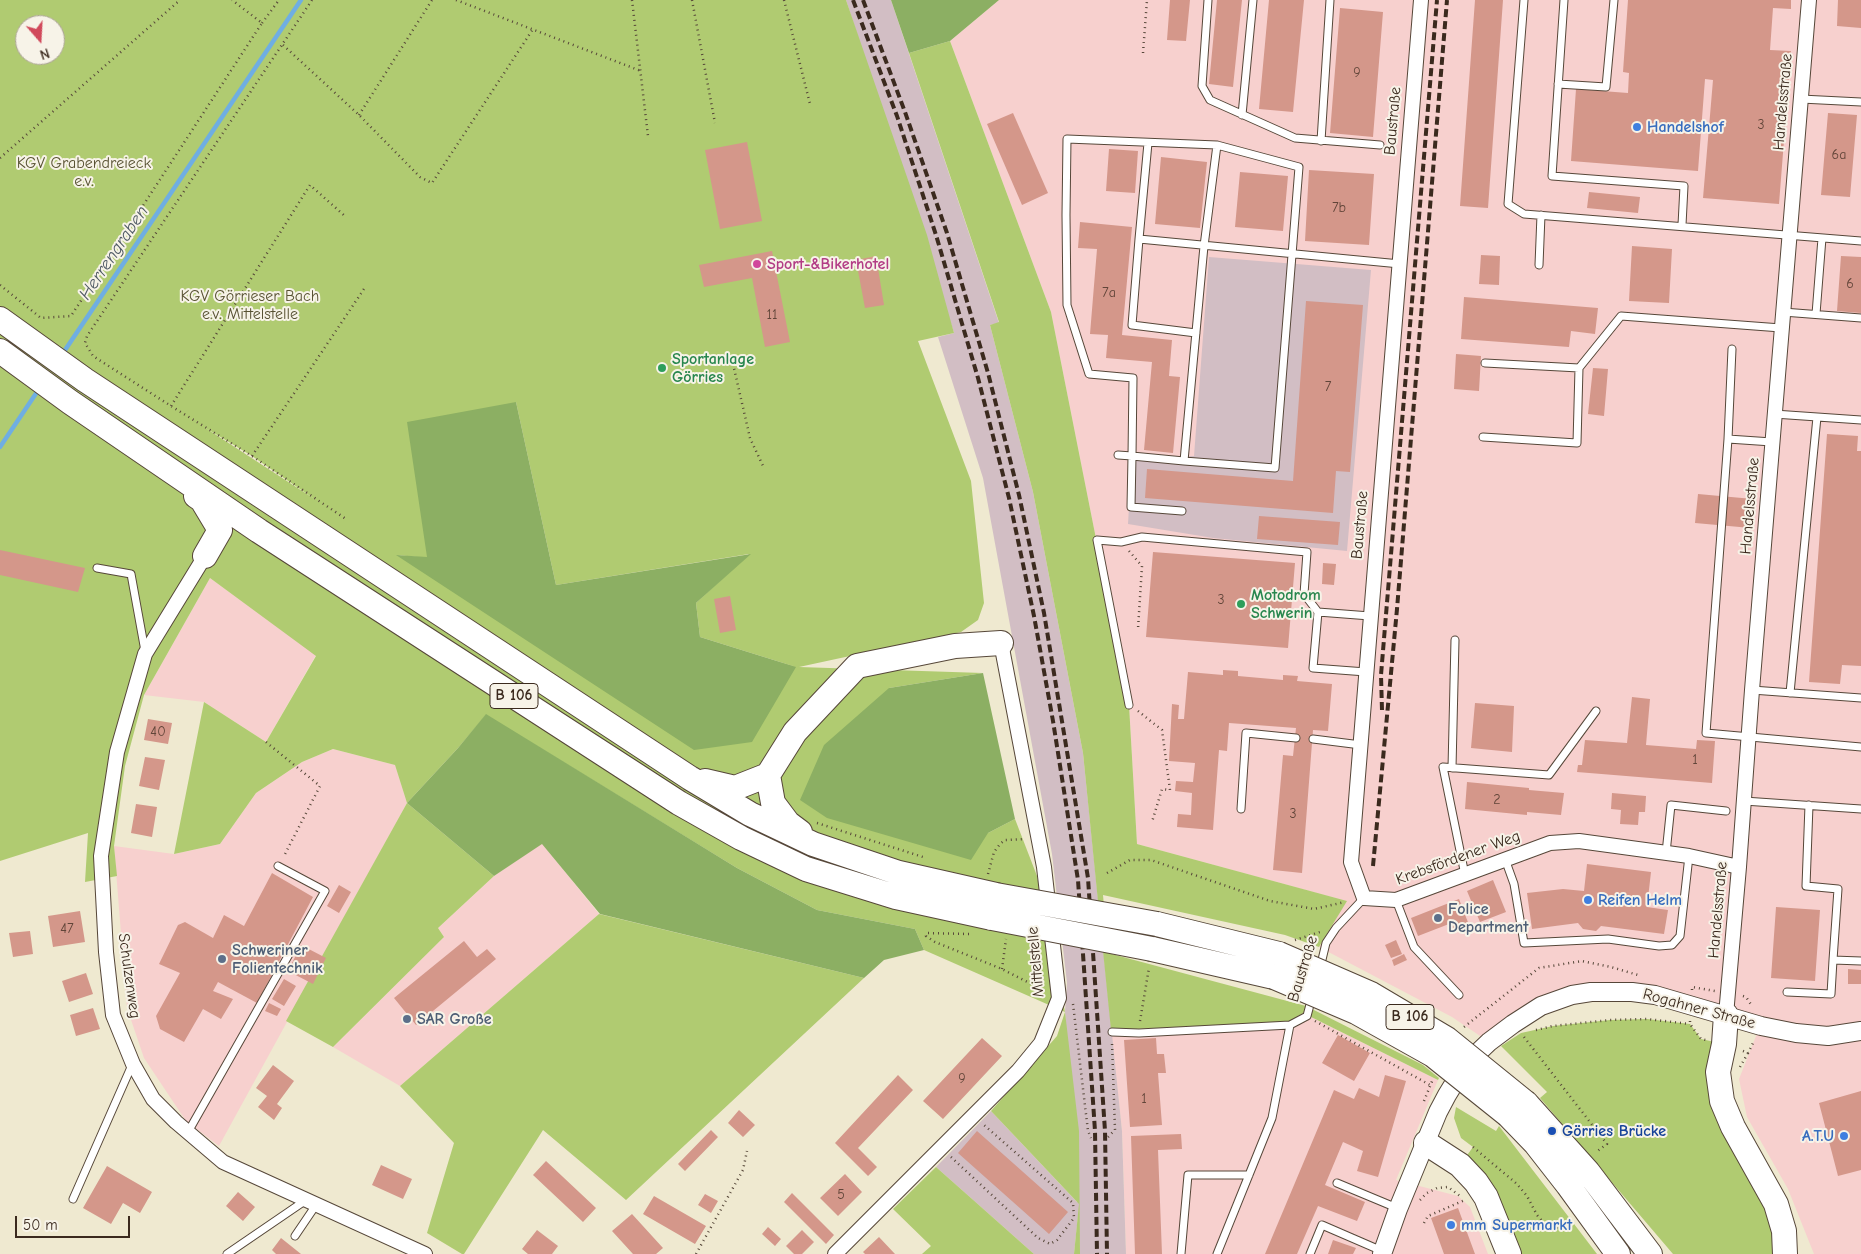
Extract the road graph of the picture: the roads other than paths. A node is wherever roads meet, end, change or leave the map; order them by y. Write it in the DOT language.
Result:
graph roads {
  1 [pos="1208,0"];
  2 [pos="1253,0"];
  3 [pos="1330,0"];
  4 [pos="1421,0"];
  5 [pos="1524,0"];
  6 [pos="1564,0"];
  7 [pos="1614,0"];
  8 [pos="1808,0"];
  9 [pos="1558,84"];
  10 [pos="1801,99"];
  11 [pos="1861,102"];
  12 [pos="1242,115"];
  13 [pos="1321,141"];
  14 [pos="1148,143"];
  15 [pos="1217,145"];
  16 [pos="1380,145"];
  17 [pos="1541,215"];
  18 [pos="1682,226"];
  19 [pos="1788,236"];
  20 [pos="1822,238"];
  21 [pos="1139,239"];
  22 [pos="1861,241"];
  23 [pos="1204,246"];
  24 [pos="1292,255"];
  25 [pos="1400,264"];
  26 [pos="1539,265"];
  27 [pos="1782,312"];
  28 [pos="1816,314"];
  29 [pos="1861,318"];
  30 [pos="0,319"];
  31 [pos="1781,328"];
  32 [pos="1196,333"];
  33 [pos="1732,349"];
  34 [pos="0,351"];
  35 [pos="1485,364"];
  36 [pos="1579,368"];
  37 [pos="1774,414"];
  38 [pos="1817,417"];
  39 [pos="1861,420"];
  40 [pos="114,432"];
  41 [pos="1483,437"];
  42 [pos="1728,439"];
  43 [pos="1772,442"];
  44 [pos="1118,455"];
  45 [pos="1132,456"];
  46 [pos="1184,461"];
  47 [pos="1182,512"];
  48 [pos="220,530"];
  49 [pos="259,531"];
  50 [pos="204,556"];
  51 [pos="96,568"];
  52 [pos="1318,612"];
  53 [pos="1370,616"];
  54 [pos="1455,640"];
  55 [pos="1001,643"];
  56 [pos="145,654"];
  57 [pos="1366,672"];
  58 [pos="1752,690"];
  59 [pos="1790,693"];
  60 [pos="1861,698"];
  61 [pos="1129,705"];
  62 [pos="1596,711"];
  63 [pos="1748,737"];
  64 [pos="1296,738"];
  65 [pos="1313,739"];
  66 [pos="1361,744"];
  67 [pos="1861,746"];
  68 [pos="1452,768"];
  69 [pos="768,775"];
  70 [pos="690,778"];
  71 [pos="1744,801"];
  72 [pos="1809,805"];
  73 [pos="1241,809"];
  74 [pos="1861,809"];
  75 [pos="1726,811"];
  76 [pos="813,844"];
  77 [pos="1666,853"];
  78 [pos="1689,856"];
  79 [pos="1506,859"];
  80 [pos="278,866"];
  81 [pos="1739,867"];
  82 [pos="1464,875"];
  83 [pos="1364,898"];
  84 [pos="1396,900"];
  85 [pos="1833,960"];
  86 [pos="1861,961"];
  87 [pos="1316,980"];
  88 [pos="1314,988"];
  89 [pos="1787,992"];
  90 [pos="1460,994"];
  91 [pos="1726,1015"];
  92 [pos="1290,1025"];
  93 [pos="1861,1031"];
  94 [pos="1112,1032"];
  95 [pos="132,1064"];
  96 [pos="1517,1109"];
  97 [pos="188,1132"];
  98 [pos="1426,1143"];
  99 [pos="1250,1174"];
  100 [pos="1337,1183"];
  101 [pos="1568,1185"];
  102 [pos="73,1199"];
  103 [pos="311,1203"];
  104 [pos="1398,1209"];
  105 [pos="295,1236"];
  106 [pos="410,1251"];
  107 [pos="1382,1253"];
  108 [pos="227,1254"];
  109 [pos="425,1254"];
  110 [pos="835,1254"];
  111 [pos="1181,1254"];
  112 [pos="1217,1254"];
  113 [pos="1310,1254"];
  114 [pos="1509,1254"];
  115 [pos="1609,1254"];
  116 [pos="1618,1254"];
  117 [pos="1650,1254"];
  118 [pos="1785,1254"];
  1 -- 12 [label="lane"];
  2 -- 12 [label="lane"];
  3 -- 13 [label="lane"];
  4 -- 25 [label="street, Baustraße"];
  5 -- 17 [label="lane"];
  6 -- 9 [label="lane"];
  7 -- 9 [label="lane"];
  8 -- 10 [label="street, Handelsstraße"];
  9 -- 18 [label="lane"];
  10 -- 11 [label="lane"];
  10 -- 19 [label="street, Handelsstraße"];
  12 -- 13 [label="lane"];
  13 -- 16 [label="lane"];
  14 -- 15 [label="lane"];
  14 -- 21 [label="lane"];
  14 -- 45 [label="lane"];
  15 -- 23 [label="lane"];
  15 -- 24 [label="lane"];
  17 -- 18 [label="lane"];
  17 -- 26 [label="lane"];
  18 -- 19 [label="lane"];
  19 -- 20 [label="lane"];
  19 -- 27 [label="street, Handelsstraße"];
  20 -- 22 [label="lane"];
  20 -- 28 [label="lane"];
  21 -- 23 [label="lane"];
  21 -- 32 [label="lane"];
  23 -- 24 [label="lane"];
  23 -- 32 [label="lane"];
  24 -- 25 [label="lane"];
  24 -- 46 [label="lane"];
  25 -- 53 [label="street, Baustraße"];
  27 -- 28 [label="lane"];
  27 -- 31 [label="street, Handelsstraße"];
  28 -- 29 [label="lane"];
  30 -- 70 [label="highway, B 106"];
  31 -- 36 [label="lane"];
  31 -- 37 [label="street, Handelsstraße"];
  32 -- 46 [label="lane"];
  33 -- 42 [label="lane"];
  34 -- 40 [label="highway, B 106"];
  35 -- 36 [label="lane"];
  36 -- 41 [label="lane"];
  37 -- 38 [label="lane"];
  37 -- 43 [label="street, Handelsstraße"];
  38 -- 39 [label="lane"];
  38 -- 59 [label="lane"];
  40 -- 48 [label="highway"];
  40 -- 49 [label="highway, B 106"];
  42 -- 43 [label="lane"];
  42 -- 63 [label="lane"];
  43 -- 58 [label="street, Handelsstraße"];
  44 -- 45 [label="lane"];
  45 -- 46 [label="lane"];
  45 -- 47 [label="lane"];
  48 -- 49 [label="highway"];
  48 -- 50 [label="highway"];
  49 -- 96 [label="highway, B 106, bridge"];
  50 -- 56 [label="street, Schulzenweg"];
  51 -- 56 [label="lane"];
  52 -- 53 [label="lane"];
  52 -- 57 [label="lane"];
  52 -- 61 [label="lane"];
  53 -- 57 [label="street, Baustraße"];
  54 -- 68 [label="lane"];
  55 -- 69 [label="highway"];
  55 -- 110 [label="street, Mittelstelle"];
  56 -- 95 [label="street, Schulzenweg"];
  57 -- 66 [label="street, Baustraße"];
  58 -- 59 [label="lane"];
  58 -- 63 [label="street, Handelsstraße"];
  59 -- 60 [label="lane"];
  62 -- 68 [label="lane"];
  63 -- 67 [label="lane"];
  63 -- 71 [label="street, Handelsstraße"];
  64 -- 73 [label="lane"];
  65 -- 66 [label="lane"];
  66 -- 83 [label="street, Baustraße"];
  68 -- 82 [label="lane"];
  69 -- 70 [label="highway"];
  69 -- 76 [label="highway"];
  70 -- 76 [label="highway, B 106"];
  71 -- 72 [label="lane"];
  71 -- 81 [label="street, Handelsstraße"];
  72 -- 74 [label="lane"];
  72 -- 85 [label="lane"];
  75 -- 77 [label="lane"];
  76 -- 96 [label="highway, B 106, bridge"];
  77 -- 78 [label="street, Krebsfördener Weg"];
  77 -- 79 [label="street, Krebsfördener Weg"];
  78 -- 79 [label="lane"];
  78 -- 81 [label="street, Krebsfördener Weg"];
  79 -- 82 [label="street, Krebsfördener Weg"];
  80 -- 97 [label="lane"];
  81 -- 91 [label="street, Handelsstraße"];
  82 -- 84 [label="street, Krebsfördener Weg"];
  83 -- 84 [label="street, Krebsfördener Weg"];
  83 -- 87 [label="lane, Baustraße"];
  84 -- 90 [label="lane"];
  85 -- 86 [label="lane"];
  85 -- 89 [label="lane"];
  88 -- 92 [label="lane, Baustraße"];
  91 -- 93 [label="street, Rogahner Straße"];
  91 -- 98 [label="street, Rogahner Straße"];
  91 -- 118 [label="highway"];
  92 -- 94 [label="lane, Baustraße"];
  92 -- 99 [label="lane, Baustraße"];
  95 -- 97 [label="street, Schulzenweg"];
  95 -- 102 [label="lane"];
  96 -- 101 [label="highway, B 106"];
  96 -- 117 [label="highway, B 106"];
  97 -- 103 [label="street, Schulzenweg"];
  98 -- 104 [label="street, Rogahner Straße"];
  98 -- 114 [label="highway"];
  99 -- 111 [label="lane"];
  99 -- 112 [label="lane, Baustraße"];
  100 -- 104 [label="lane"];
  101 -- 115 [label="highway"];
  101 -- 116 [label="highway, B 106"];
  103 -- 105 [label="lane"];
  103 -- 106 [label="street, Schulzenweg"];
  103 -- 108 [label="lane"];
  104 -- 107 [label="street, Rogahner Straße"];
  106 -- 109 [label="street, Schulzenweg"];
  107 -- 113 [label="lane"];
}
